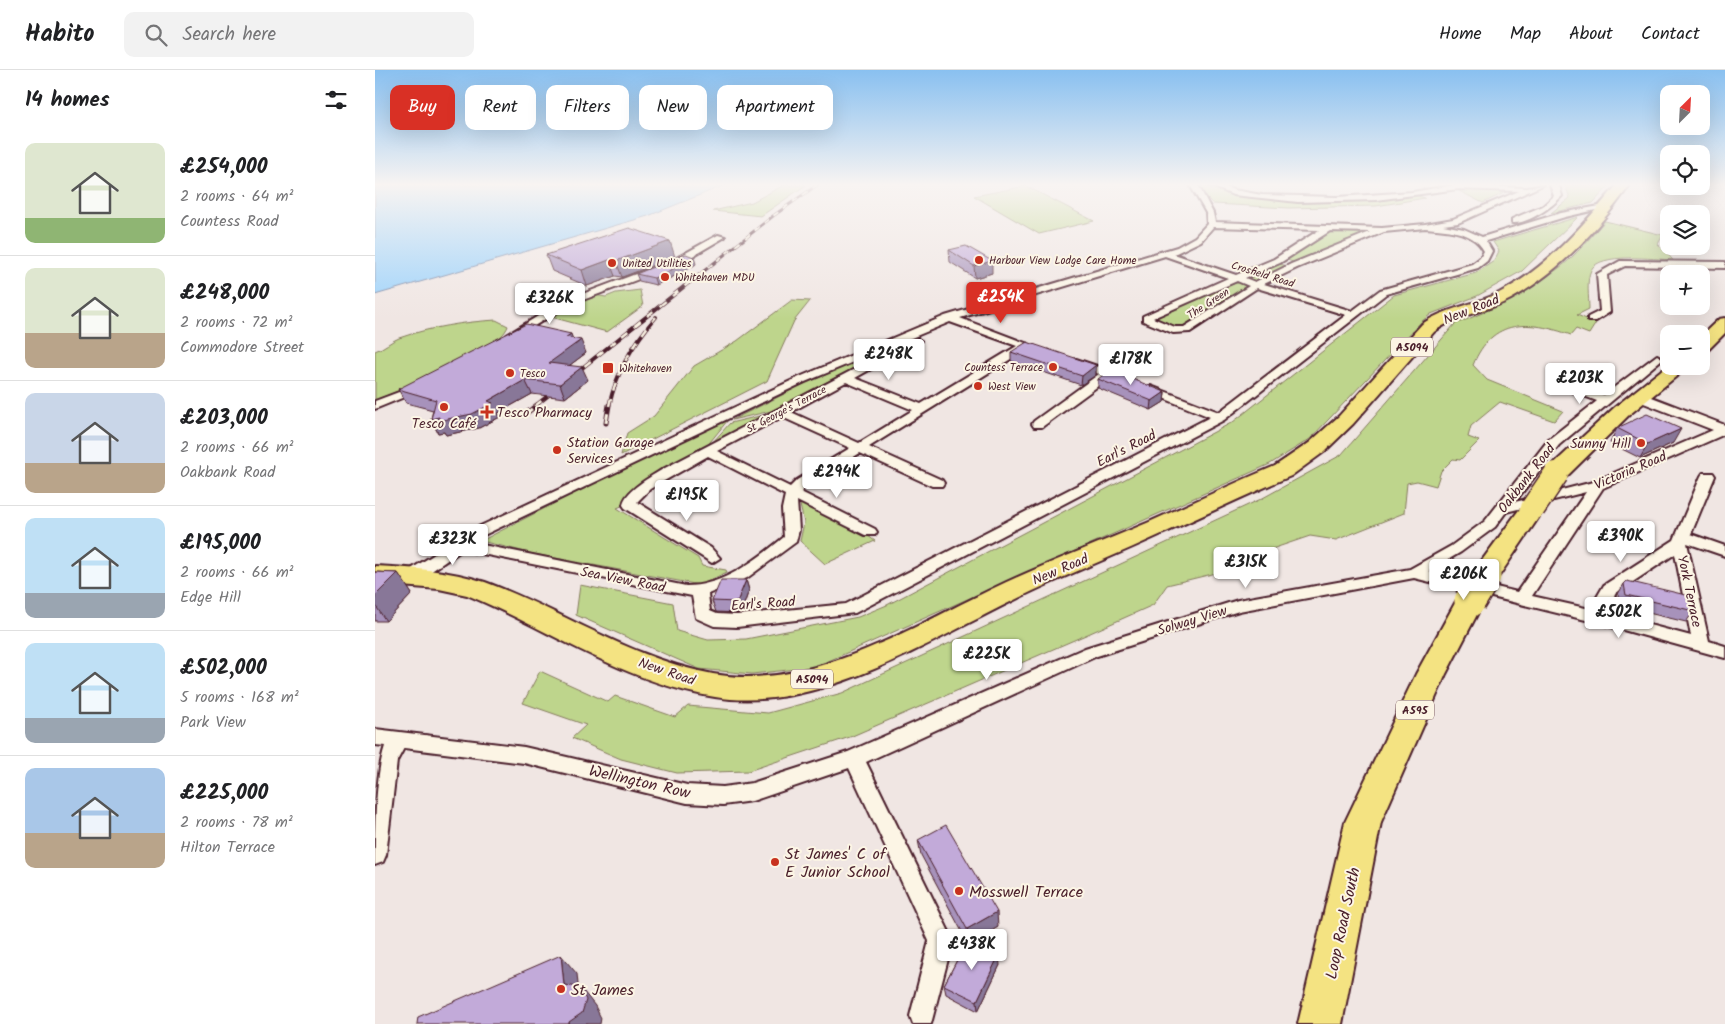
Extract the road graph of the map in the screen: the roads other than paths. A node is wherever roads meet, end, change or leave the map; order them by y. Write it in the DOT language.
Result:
graph roads {
  1 [pos="1206,230"];
  2 [pos="1326,230"];
  3 [pos="1369,230"];
  4 [pos="1382,230"];
  5 [pos="1387,230"];
  6 [pos="1445,230"];
  7 [pos="1503,230"];
  8 [pos="1516,230"];
  9 [pos="1586,230"];
  10 [pos="1504,233"];
  11 [pos="721,237"];
  12 [pos="1481,240"];
  13 [pos="1167,254"];
  14 [pos="1725,265"];
  15 [pos="1237,279"];
  16 [pos="1256,285"];
  17 [pos="986,307"];
  18 [pos="1352,314"];
  19 [pos="952,319"];
  20 [pos="1593,319"];
  21 [pos="1725,323"];
  22 [pos="977,328"];
  23 [pos="1710,337"];
  24 [pos="504,341"];
  25 [pos="1026,345"];
  26 [pos="1044,351"];
  27 [pos="1063,358"];
  28 [pos="1657,358"];
  29 [pos="1108,373"];
  30 [pos="1668,375"];
  31 [pos="845,378"];
  32 [pos="431,382"];
  33 [pos="1564,384"];
  34 [pos="1640,397"];
  35 [pos="375,405"];
  36 [pos="1614,406"];
  37 [pos="922,409"];
  38 [pos="781,412"];
  39 [pos="1220,417"];
  40 [pos="1038,424"];
  41 [pos="1724,429"];
  42 [pos="859,448"];
  43 [pos="707,451"];
  44 [pos="1708,476"];
  45 [pos="937,484"];
  46 [pos="1598,485"];
  47 [pos="791,493"];
  48 [pos="1503,509"];
  49 [pos="870,532"];
  50 [pos="1682,540"];
  51 [pos="459,545"];
  52 [pos="1725,551"];
  53 [pos="712,558"];
  54 [pos="1414,573"];
  55 [pos="375,575"];
  56 [pos="411,577"];
  57 [pos="701,592"];
  58 [pos="1521,599"];
  59 [pos="1594,616"];
  60 [pos="1701,646"];
  61 [pos="1725,652"];
  62 [pos="375,737"];
  63 [pos="399,739"];
  64 [pos="897,740"];
  65 [pos="855,758"];
  66 [pos="375,855"];
  67 [pos="922,1016"];
  68 [pos="1320,1024"];
  1 -- 13 [label="street"];
  2 -- 15 [label="street, The Green"];
  3 -- 4 [label="street"];
  4 -- 5 [label="street"];
  4 -- 16 [label="street, The Green"];
  6 -- 12 [label="street"];
  7 -- 10 [label="street"];
  8 -- 10 [label="street"];
  9 -- 56 [label="main road, New Road / A5094"];
  10 -- 12 [label="street"];
  11 -- 24 [label="street"];
  12 -- 18 [label="street, Earl's Road"];
  13 -- 15 [label="street, Crosfield Road"];
  13 -- 17 [label="street"];
  14 -- 20 [label="street"];
  15 -- 16 [label="street, Crosfield Road"];
  15 -- 16 [label="street, The Green"];
  16 -- 18 [label="street, Crosfield Road"];
  17 -- 19 [label="street"];
  17 -- 22 [label="street"];
  18 -- 39 [label="street, Earl's Road"];
  19 -- 22 [label="street"];
  19 -- 31 [label="street, St George's Terrace"];
  19 -- 51 [label="street"];
  21 -- 23 [label="highway"];
  22 -- 25 [label="street"];
  25 -- 26 [label="street"];
  25 -- 37 [label="street"];
  27 -- 29 [label="street"];
  28 -- 36 [label="street, Oakbank Road"];
  29 -- 39 [label="street"];
  29 -- 40 [label="street"];
  30 -- 34 [label="highway, A595"];
  31 -- 37 [label="street"];
  31 -- 38 [label="street, St George's Terrace"];
  32 -- 35 [label="street"];
  33 -- 36 [label="street"];
  34 -- 36 [label="highway, A595"];
  34 -- 41 [label="street"];
  36 -- 48 [label="street, Oakbank Road"];
  36 -- 68 [label="highway, Loop Road South / A595, bridge"];
  37 -- 42 [label="street"];
  38 -- 42 [label="street"];
  38 -- 43 [label="street, St George's Terrace"];
  39 -- 57 [label="street, Earl's Road"];
  41 -- 46 [label="street, Victoria Road"];
  42 -- 45 [label="street"];
  42 -- 47 [label="street"];
  43 -- 47 [label="street"];
  43 -- 53 [label="street, St George's Terrace"];
  44 -- 50 [label="street"];
  46 -- 48 [label="street, Victoria Road"];
  46 -- 58 [label="street"];
  47 -- 49 [label="street"];
  47 -- 57 [label="street"];
  48 -- 54 [label="street, Oakbank Road"];
  50 -- 52 [label="street"];
  50 -- 59 [label="street"];
  50 -- 60 [label="street, York Terrace"];
  51 -- 56 [label="street"];
  51 -- 57 [label="street, Sea View Road"];
  54 -- 58 [label="street"];
  54 -- 64 [label="street, Solway View"];
  55 -- 56 [label="main road, A5094"];
  58 -- 59 [label="street"];
  59 -- 60 [label="street"];
  60 -- 61 [label="street"];
  62 -- 63 [label="street, Wellington Row"];
  63 -- 65 [label="street, Wellington Row"];
  63 -- 66 [label="street"];
  64 -- 65 [label="street, Wellington Row"];
  65 -- 67 [label="street"];
}
